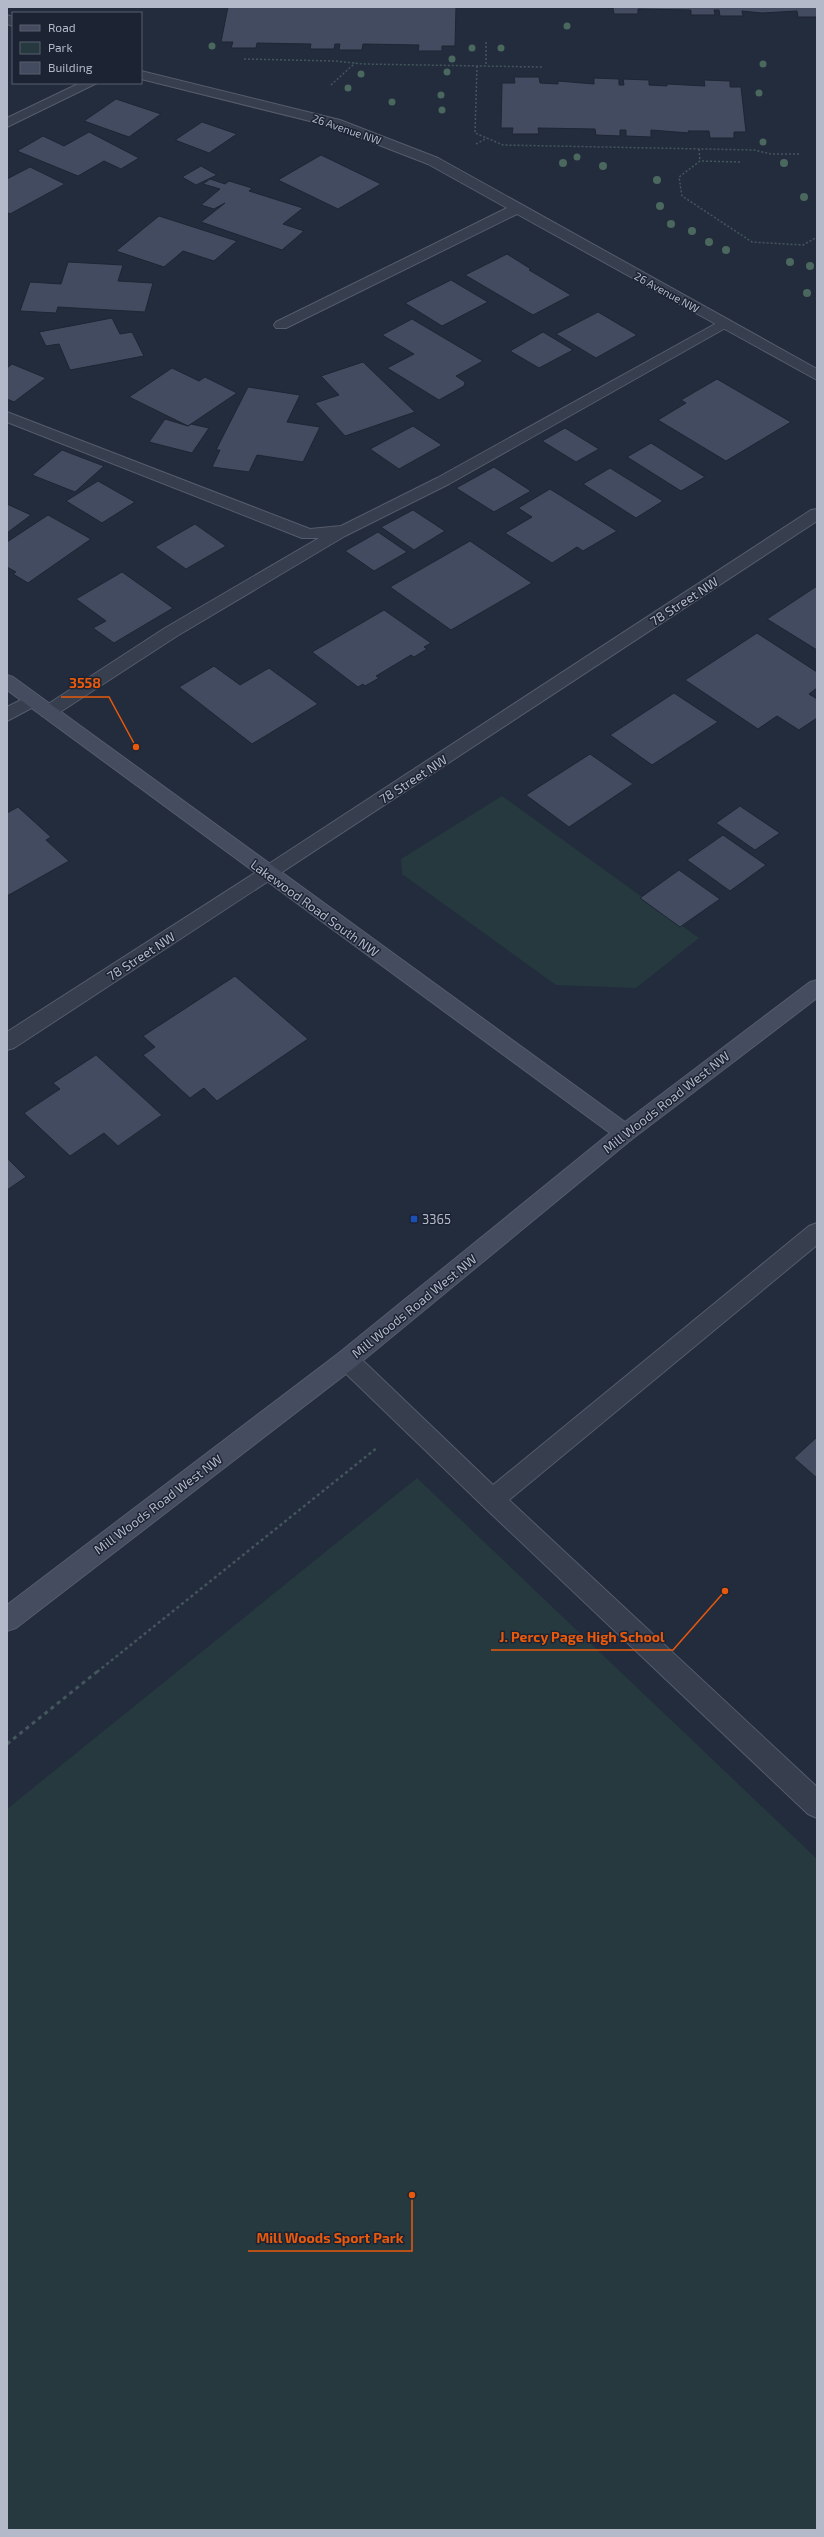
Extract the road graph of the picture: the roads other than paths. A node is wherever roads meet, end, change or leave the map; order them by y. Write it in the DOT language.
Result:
graph roads {
  1 [pos="142,75"];
  2 [pos="88,84"];
  3 [pos="7,123"];
  4 [pos="518,208"];
  5 [pos="724,323"];
  6 [pos="281,325"];
  7 [pos="817,375"];
  8 [pos="7,417"];
  9 [pos="817,514"];
  10 [pos="344,531"];
  11 [pos="7,681"];
  12 [pos="34,700"];
  13 [pos="48,712"];
  14 [pos="7,715"];
  15 [pos="268,874"];
  16 [pos="817,987"];
  17 [pos="7,1042"];
  18 [pos="625,1133"];
  19 [pos="817,1232"];
  20 [pos="347,1360"];
  21 [pos="492,1500"];
  22 [pos="7,1620"];
  23 [pos="817,1805"];
  1 -- 4 [label="street, 26 Avenue NW"];
  2 -- 3 [label="street"];
  4 -- 5 [label="street, 26 Avenue NW"];
  4 -- 6 [label="street"];
  5 -- 7 [label="street, 26 Avenue NW"];
  5 -- 10 [label="street"];
  8 -- 10 [label="street"];
  9 -- 15 [label="street, 78 Street NW"];
  10 -- 13 [label="street"];
  11 -- 12 [label="street, Lakewood Road South NW"];
  12 -- 13 [label="street, Lakewood Road South NW"];
  12 -- 14 [label="street"];
  13 -- 15 [label="street, Lakewood Road South NW"];
  15 -- 17 [label="street, 78 Street NW"];
  15 -- 18 [label="street, Lakewood Road South NW"];
  16 -- 18 [label="street, Mill Woods Road West NW"];
  18 -- 20 [label="street, Mill Woods Road West NW"];
  19 -- 21 [label="street"];
  20 -- 21 [label="street"];
  20 -- 22 [label="street, Mill Woods Road West NW"];
  21 -- 23 [label="street"];
}
